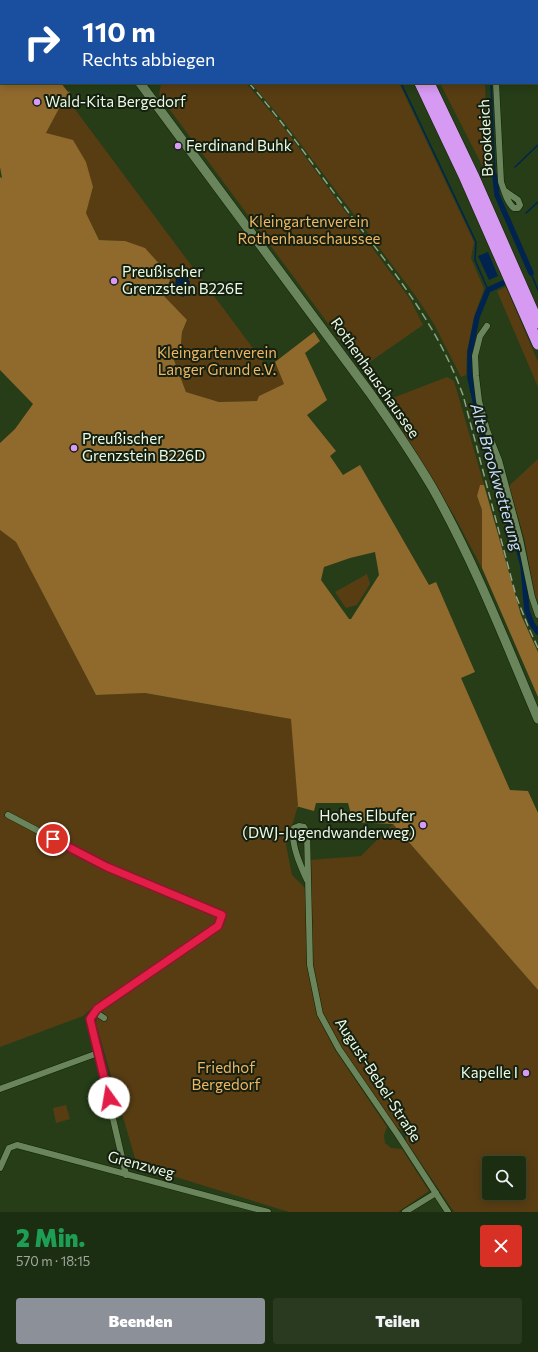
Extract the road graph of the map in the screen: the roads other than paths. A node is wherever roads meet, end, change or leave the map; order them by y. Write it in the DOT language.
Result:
graph roads {
  1 [pos="141,84"];
  2 [pos="420,84"];
  3 [pos="430,84"];
  4 [pos="496,84"];
  5 [pos="505,191"];
  6 [pos="538,323"];
  7 [pos="487,326"];
  8 [pos="538,344"];
  9 [pos="538,615"];
  10 [pos="538,719"];
  11 [pos="8,815"];
  12 [pos="308,880"];
  13 [pos="95,1012"];
  14 [pos="104,1018"];
  15 [pos="98,1053"];
  16 [pos="0,1089"];
  17 [pos="0,1168"];
  18 [pos="126,1175"];
  19 [pos="436,1193"];
  20 [pos="268,1212"];
  21 [pos="405,1212"];
  22 [pos="448,1212"];
  1 -- 10 [label="main road, Rothenhauschaussee"];
  2 -- 8 [label="highway"];
  3 -- 6 [label="highway"];
  4 -- 5 [label="street, Brookdeich"];
  7 -- 9 [label="street"];
  11 -- 13 [label="street"];
  12 -- 12 [label="street, August-Bebel-Straße"];
  12 -- 19 [label="street, August-Bebel-Straße"];
  13 -- 14 [label="street"];
  13 -- 15 [label="street"];
  15 -- 16 [label="street"];
  15 -- 18 [label="street"];
  17 -- 18 [label="street, Grenzweg"];
  18 -- 20 [label="street, Grenzweg"];
  19 -- 21 [label="street"];
  19 -- 22 [label="street, August-Bebel-Straße"];
}
